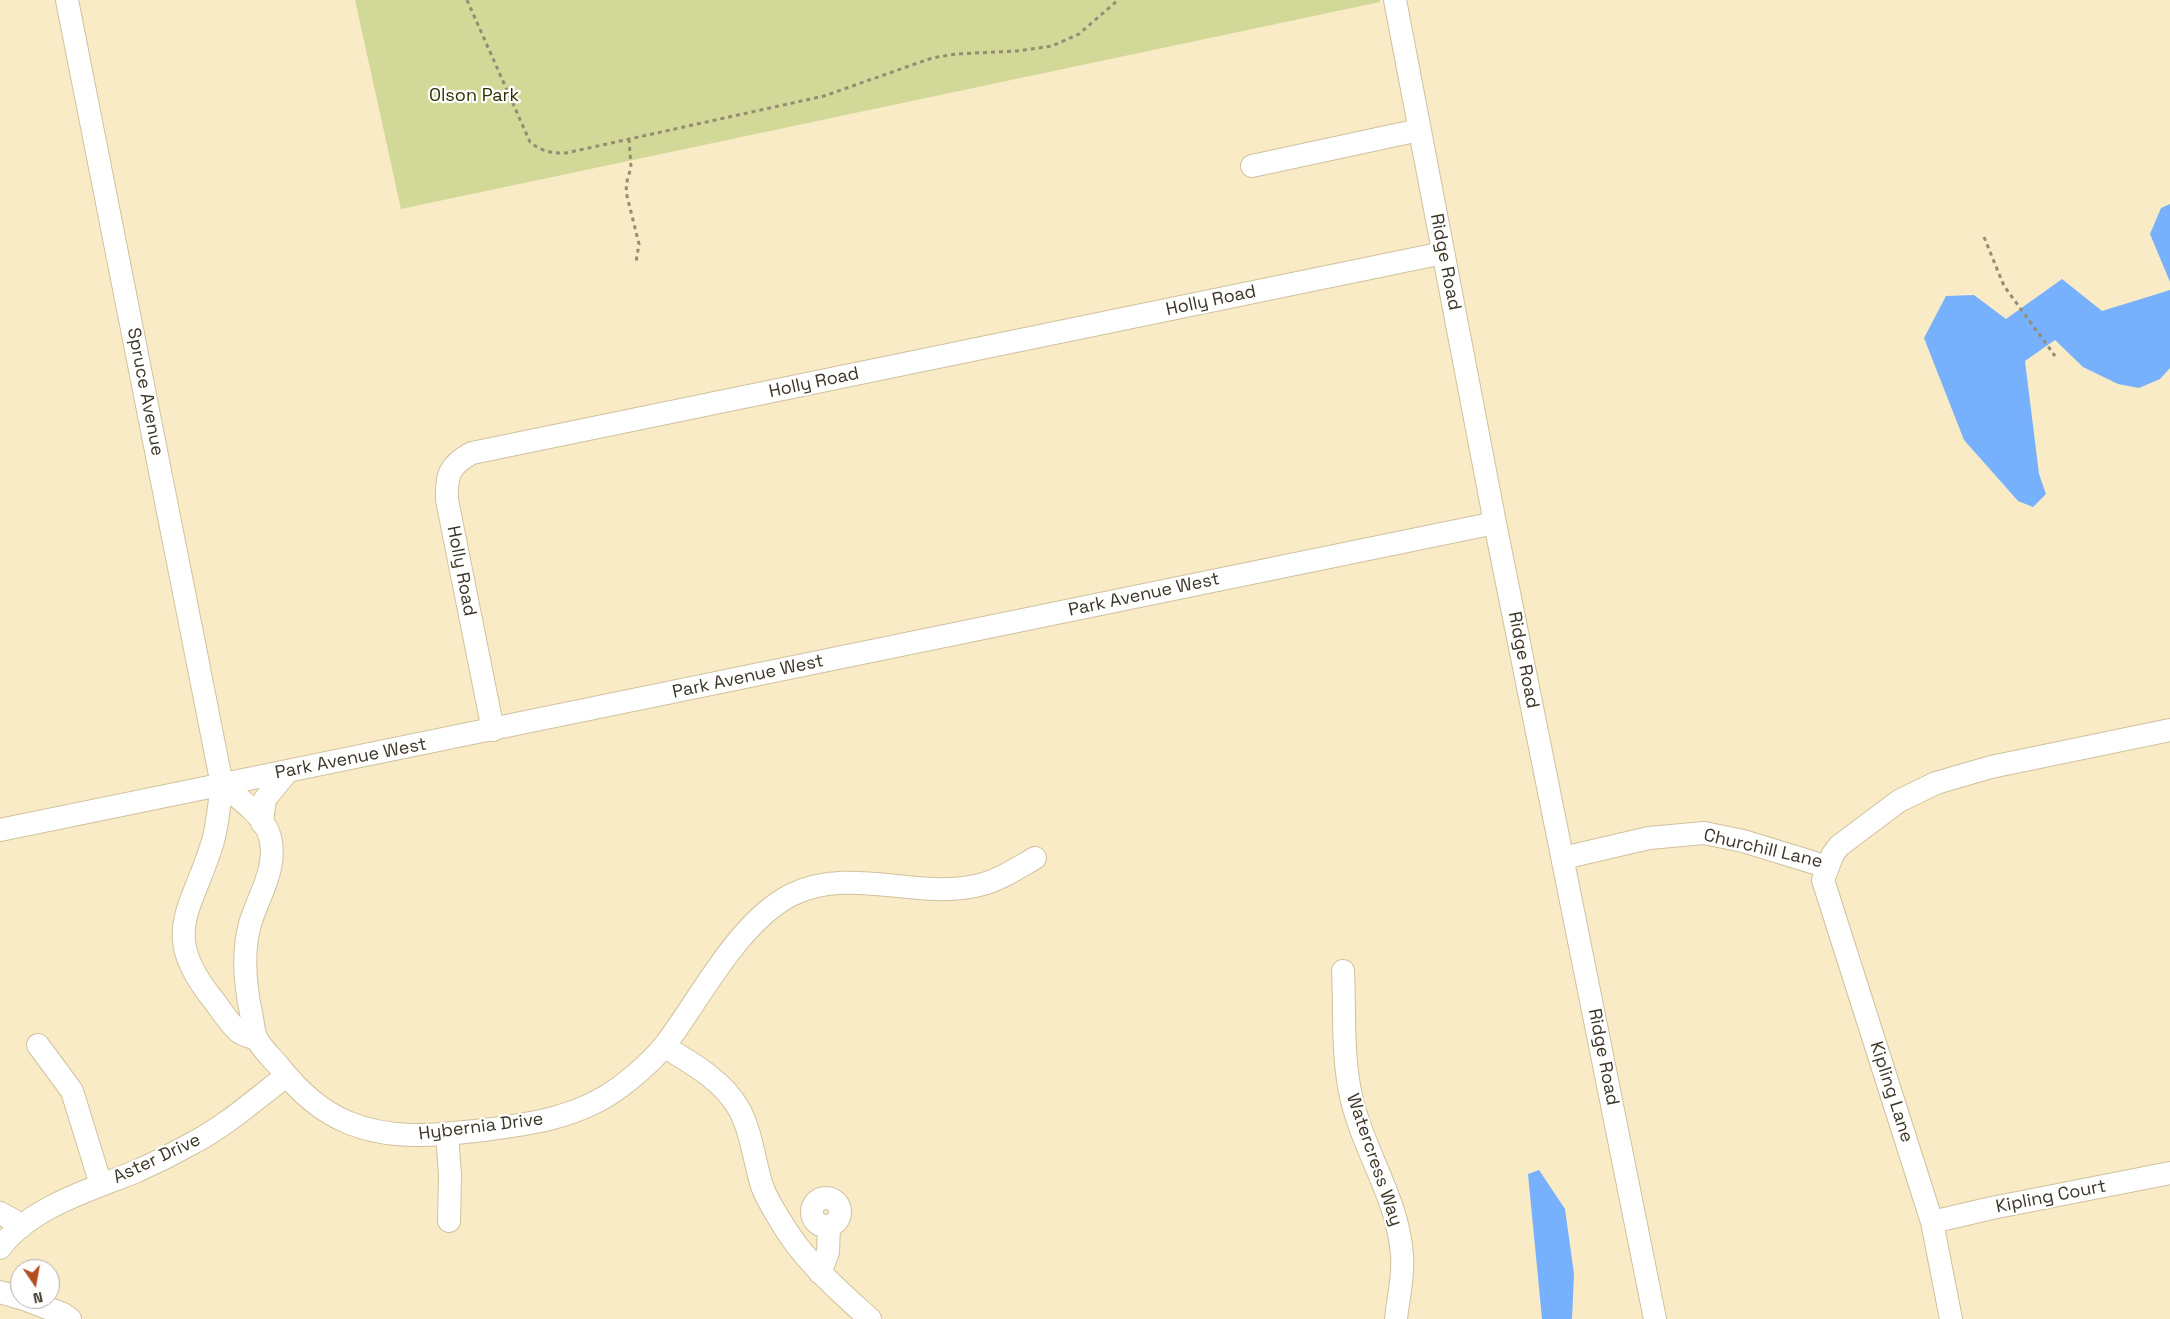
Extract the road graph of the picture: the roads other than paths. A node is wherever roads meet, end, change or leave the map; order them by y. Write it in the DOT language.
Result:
graph roads {
  1 [pos="67,0"];
  2 [pos="1395,0"];
  3 [pos="1419,130"];
  4 [pos="1252,166"];
  5 [pos="1443,253"];
  6 [pos="1495,522"];
  7 [pos="493,730"];
  8 [pos="2170,730"];
  9 [pos="288,771"];
  10 [pos="222,785"];
  11 [pos="262,823"];
  12 [pos="0,830"];
  13 [pos="1035,858"];
  14 [pos="1563,858"];
  15 [pos="1828,867"];
  16 [pos="1343,971"];
  17 [pos="245,983"];
  18 [pos="210,997"];
  19 [pos="256,1039"];
  20 [pos="666,1044"];
  21 [pos="38,1045"];
  22 [pos="286,1076"];
  23 [pos="446,1134"];
  24 [pos="2170,1173"];
  25 [pos="101,1185"];
  26 [pos="0,1213"];
  27 [pos="449,1221"];
  28 [pos="1932,1222"];
  29 [pos="829,1226"];
  30 [pos="20,1228"];
  31 [pos="0,1248"];
  32 [pos="820,1273"];
  33 [pos="50,1309"];
  34 [pos="70,1319"];
  35 [pos="870,1319"];
  36 [pos="1396,1319"];
  37 [pos="1655,1319"];
  38 [pos="1951,1319"];
  1 -- 10 [label="street, Spruce Avenue"];
  2 -- 3 [label="street, Ridge Road"];
  3 -- 4 [label="street"];
  3 -- 5 [label="street, Ridge Road"];
  5 -- 6 [label="street, Ridge Road"];
  5 -- 7 [label="street, Holly Road"];
  6 -- 7 [label="street, Park Avenue West"];
  6 -- 14 [label="street, Ridge Road"];
  7 -- 9 [label="street, Park Avenue West"];
  8 -- 15 [label="street, Churchill Lane"];
  9 -- 10 [label="street, Park Avenue West"];
  9 -- 11 [label="street, Hybernia Drive"];
  10 -- 11 [label="street, Hybernia Drive"];
  10 -- 12 [label="street, Park Avenue West"];
  10 -- 18 [label="street, Hybernia Drive"];
  11 -- 17 [label="street, Hybernia Drive"];
  13 -- 20 [label="street, Hybernia Drive"];
  14 -- 15 [label="street, Churchill Lane"];
  14 -- 37 [label="street, Ridge Road"];
  15 -- 28 [label="street, Kipling Lane"];
  16 -- 36 [label="street, Watercress Way"];
  17 -- 18 [label="street"];
  17 -- 19 [label="street, Hybernia Drive"];
  18 -- 19 [label="street, Hybernia Drive"];
  19 -- 22 [label="street, Hybernia Drive"];
  20 -- 23 [label="street, Hybernia Drive"];
  20 -- 32 [label="street"];
  21 -- 25 [label="street"];
  22 -- 23 [label="street, Hybernia Drive"];
  22 -- 25 [label="street, Aster Drive"];
  23 -- 27 [label="street"];
  24 -- 28 [label="street, Kipling Court"];
  25 -- 30 [label="street, Aster Drive"];
  26 -- 30 [label="street"];
  28 -- 38 [label="street, Kipling Lane"];
  29 -- 32 [label="street"];
  30 -- 31 [label="street, Aster Drive"];
  32 -- 35 [label="street"];
  33 -- 34 [label="street"];
}
